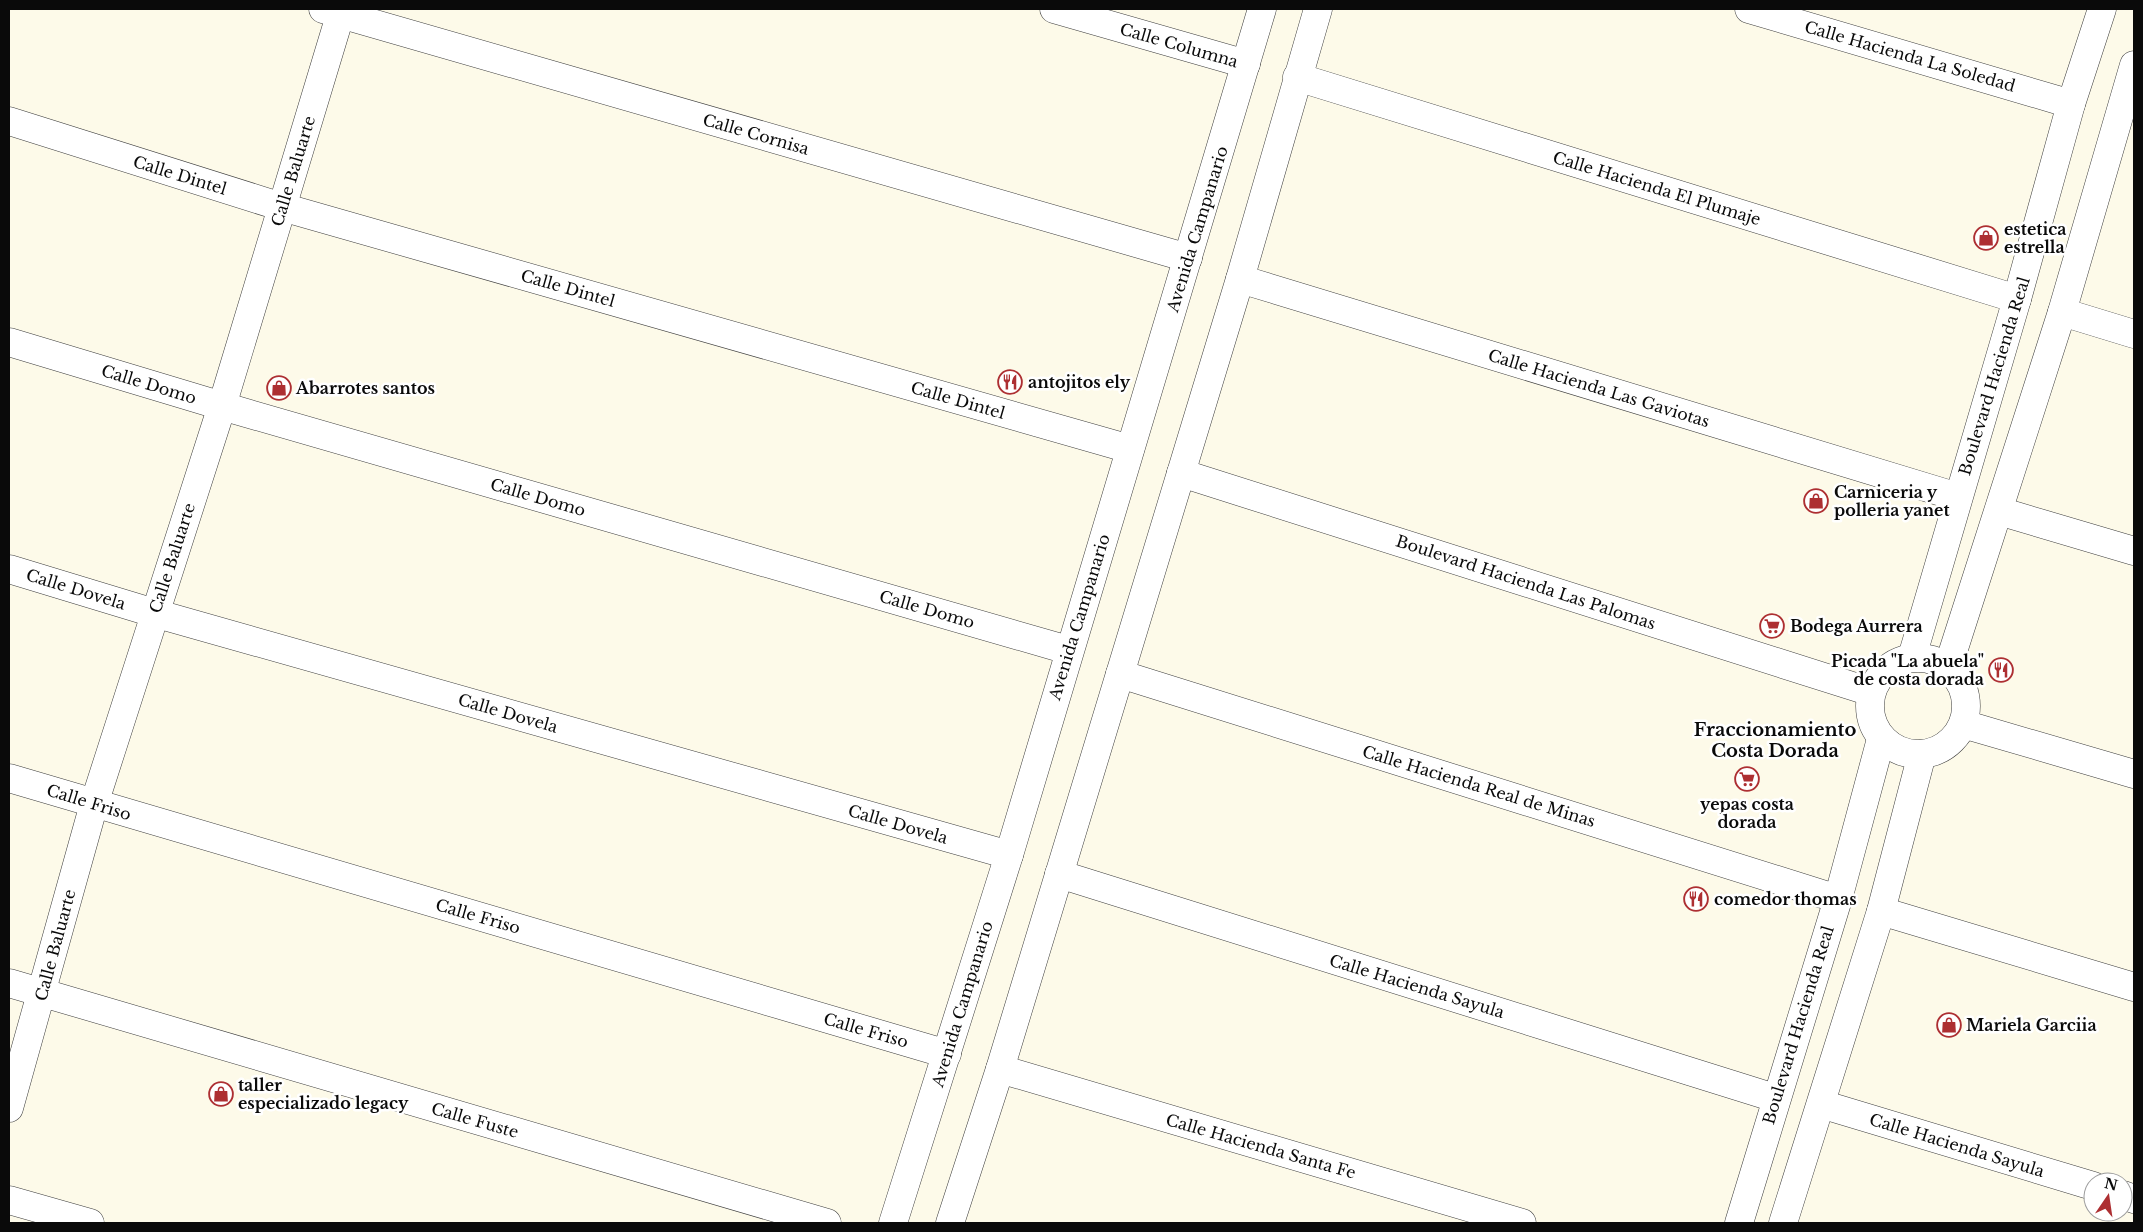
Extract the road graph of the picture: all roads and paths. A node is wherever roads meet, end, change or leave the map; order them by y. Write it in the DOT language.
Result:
graph roads {
  1 [pos="1054,9"];
  2 [pos="1262,9"];
  3 [pos="1318,9"];
  4 [pos="1749,9"];
  5 [pos="2102,9"];
  6 [pos="335,10"];
  7 [pos="1246,64"];
  8 [pos="2134,65"];
  9 [pos="1296,78"];
  10 [pos="2071,104"];
  11 [pos="9,121"];
  12 [pos="2125,125"];
  13 [pos="282,207"];
  14 [pos="1188,258"];
  15 [pos="1240,279"];
  16 [pos="2017,299"];
  17 [pos="2062,312"];
  18 [pos="2134,334"];
  19 [pos="9,342"];
  20 [pos="222,406"];
  21 [pos="1130,449"];
  22 [pos="1181,473"];
  23 [pos="1958,497"];
  24 [pos="1999,511"];
  25 [pos="2134,551"];
  26 [pos="9,569"];
  27 [pos="154,613"];
  28 [pos="1068,650"];
  29 [pos="1912,657"];
  30 [pos="1948,667"];
  31 [pos="1120,674"];
  32 [pos="1871,692"];
  33 [pos="1964,724"];
  34 [pos="1882,739"];
  35 [pos="1922,754"];
  36 [pos="2134,774"];
  37 [pos="9,778"];
  38 [pos="94,804"];
  39 [pos="1009,855"];
  40 [pos="1059,874"];
  41 [pos="1838,899"];
  42 [pos="1881,911"];
  43 [pos="9,983"];
  44 [pos="2134,988"];
  45 [pos="42,993"];
  46 [pos="947,1054"];
  47 [pos="1000,1069"];
  48 [pos="1775,1098"];
  49 [pos="1821,1104"];
  50 [pos="9,1108"];
  51 [pos="2083,1183"];
  52 [pos="9,1200"];
  53 [pos="90,1223"];
  54 [pos="827,1223"];
  55 [pos="892,1223"];
  56 [pos="950,1223"];
  57 [pos="1522,1223"];
  58 [pos="1738,1223"];
  59 [pos="1783,1223"];
  1 -- 7 [label="street, Calle Columna"];
  2 -- 7 [label="street, Avenida Campanario"];
  3 -- 9 [label="street"];
  4 -- 10 [label="street, Calle Hacienda La Soledad"];
  5 -- 10 [label="street, Boulevard Hacienda Real"];
  6 -- 13 [label="street, Calle Baluarte"];
  6 -- 14 [label="street, Calle Cornisa"];
  7 -- 14 [label="street, Avenida Campanario"];
  8 -- 12 [label="street"];
  9 -- 15 [label="street"];
  9 -- 16 [label="street, Calle Hacienda El Plumaje"];
  10 -- 16 [label="street, Boulevard Hacienda Real"];
  11 -- 13 [label="street, Calle Dintel"];
  12 -- 17 [label="street"];
  13 -- 20 [label="street, Calle Baluarte"];
  13 -- 21 [label="street, Calle Dintel"];
  14 -- 21 [label="street, Avenida Campanario"];
  15 -- 22 [label="street"];
  15 -- 23 [label="street, Calle Hacienda Las Gaviotas"];
  16 -- 23 [label="street, Boulevard Hacienda Real"];
  17 -- 18 [label="street"];
  17 -- 24 [label="street"];
  19 -- 20 [label="street, Calle Domo"];
  20 -- 27 [label="street, Calle Baluarte"];
  20 -- 28 [label="street, Calle Domo"];
  21 -- 28 [label="street, Avenida Campanario"];
  22 -- 31 [label="street"];
  22 -- 32 [label="street, Boulevard Hacienda Las Palomas"];
  23 -- 29 [label="street, Boulevard Hacienda Real"];
  24 -- 25 [label="street"];
  24 -- 30 [label="street"];
  26 -- 27 [label="street, Calle Dovela"];
  27 -- 38 [label="street, Calle Baluarte"];
  27 -- 39 [label="street, Calle Dovela"];
  28 -- 39 [label="street, Avenida Campanario"];
  29 -- 30 [label="street"];
  29 -- 32 [label="street"];
  30 -- 33 [label="street"];
  31 -- 40 [label="street"];
  31 -- 41 [label="street, Calle Hacienda Real de Minas"];
  32 -- 34 [label="street"];
  33 -- 35 [label="street"];
  33 -- 36 [label="street"];
  34 -- 35 [label="street"];
  34 -- 41 [label="street, Boulevard Hacienda Real"];
  35 -- 42 [label="street"];
  37 -- 38 [label="street, Calle Friso"];
  38 -- 45 [label="street, Calle Baluarte"];
  38 -- 46 [label="street, Calle Friso"];
  39 -- 46 [label="street, Avenida Campanario"];
  40 -- 47 [label="street"];
  40 -- 48 [label="street, Calle Hacienda Sayula"];
  41 -- 48 [label="street, Boulevard Hacienda Real"];
  42 -- 44 [label="street"];
  42 -- 49 [label="street"];
  43 -- 45 [label="street, Calle Fuste"];
  45 -- 50 [label="street, Calle Baluarte"];
  45 -- 54 [label="street, Calle Fuste"];
  46 -- 55 [label="street, Avenida Campanario"];
  47 -- 56 [label="street"];
  47 -- 57 [label="street, Calle Hacienda Santa Fe"];
  48 -- 58 [label="street, Boulevard Hacienda Real"];
  49 -- 51 [label="street, Calle Hacienda Sayula"];
  49 -- 59 [label="street"];
  52 -- 53 [label="street"];
}
